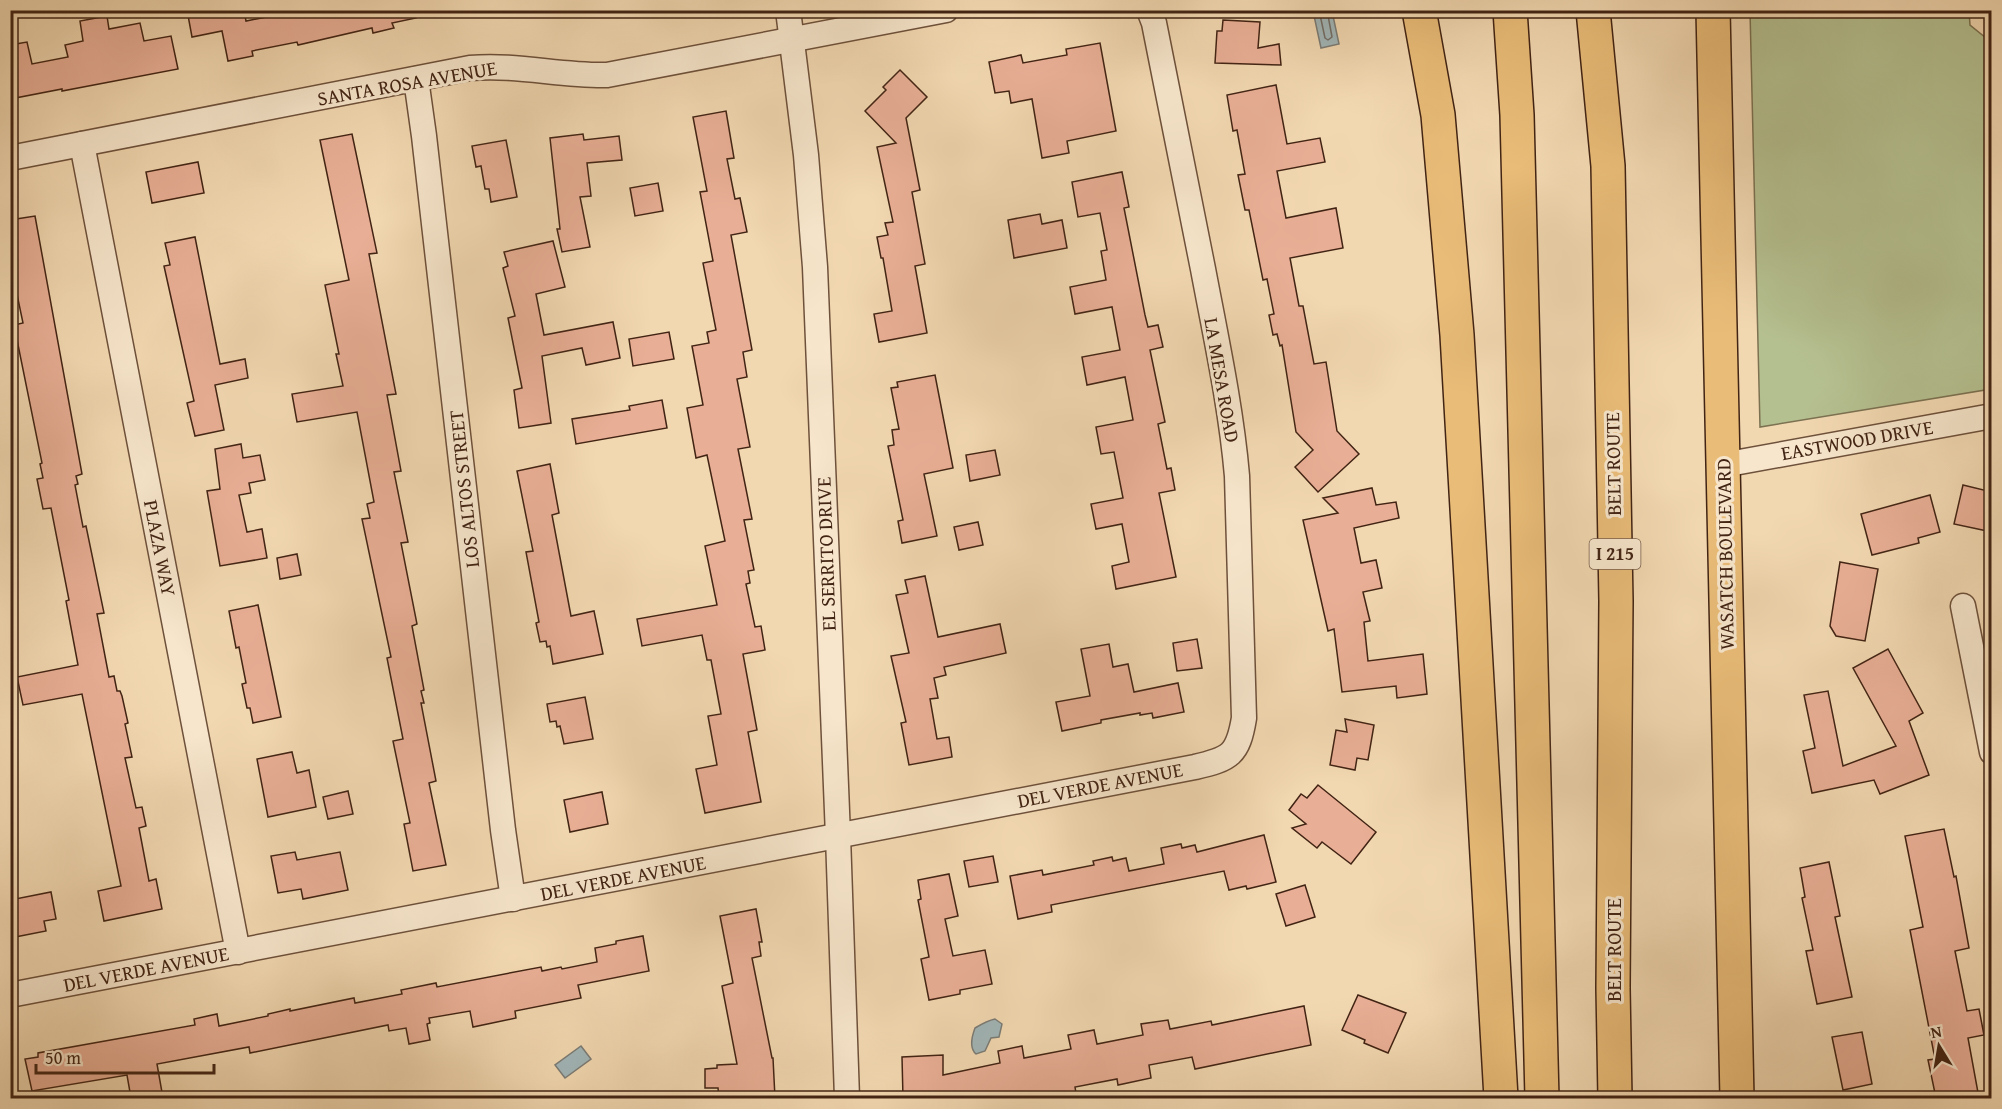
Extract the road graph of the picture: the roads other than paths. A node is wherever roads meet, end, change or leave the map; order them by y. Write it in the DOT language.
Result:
graph roads {
  1 [pos="788,10"];
  2 [pos="946,10"];
  3 [pos="1149,10"];
  4 [pos="1419,10"];
  5 [pos="1510,10"];
  6 [pos="1593,10"];
  7 [pos="1713,10"];
  8 [pos="791,40"];
  9 [pos="416,79"];
  10 [pos="82,144"];
  11 [pos="10,158"];
  12 [pos="1992,416"];
  13 [pos="1723,465"];
  14 [pos="1963,606"];
  15 [pos="1992,752"];
  16 [pos="1233,753"];
  17 [pos="838,836"];
  18 [pos="513,899"];
  19 [pos="238,952"];
  20 [pos="10,995"];
  21 [pos="847,1098"];
  22 [pos="1501,1098"];
  23 [pos="1542,1098"];
  24 [pos="1616,1098"];
  25 [pos="1737,1098"];
  1 -- 8 [label="street, EL SERRITO DRIVE"];
  2 -- 8 [label="street, SANTA ROSA AVENUE"];
  3 -- 16 [label="street, LA MESA ROAD"];
  4 -- 22 [label="main road"];
  5 -- 23 [label="main road"];
  6 -- 24 [label="main road, BELT ROUTE / I 215"];
  7 -- 13 [label="main road, WASATCH BOULEVARD"];
  8 -- 9 [label="street, SANTA ROSA AVENUE"];
  8 -- 17 [label="street, EL SERRITO DRIVE"];
  9 -- 10 [label="street, SANTA ROSA AVENUE"];
  9 -- 18 [label="street, LOS ALTOS STREET"];
  10 -- 11 [label="street, SANTA ROSA AVENUE"];
  10 -- 19 [label="street, PLAZA WAY"];
  12 -- 13 [label="street, EASTWOOD DRIVE"];
  13 -- 25 [label="main road, WASATCH BOULEVARD"];
  14 -- 15 [label="street"];
  16 -- 17 [label="street, DEL VERDE AVENUE"];
  17 -- 18 [label="street, DEL VERDE AVENUE"];
  17 -- 21 [label="street, EL SERRITO DRIVE"];
  18 -- 19 [label="street, DEL VERDE AVENUE"];
  19 -- 20 [label="street, DEL VERDE AVENUE"];
}
